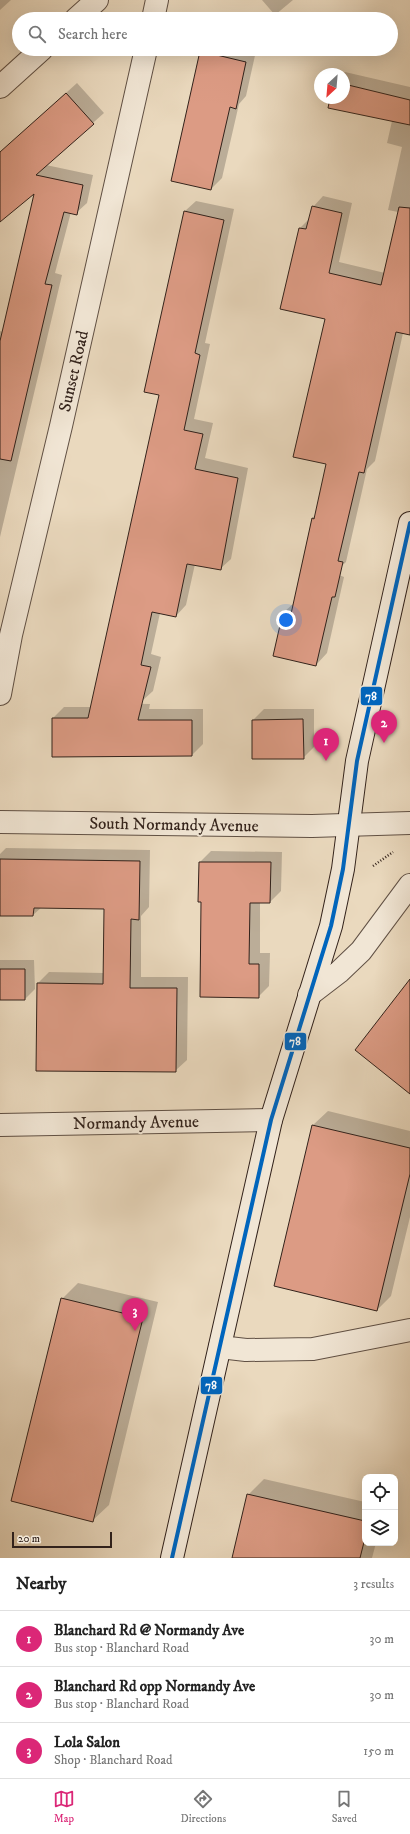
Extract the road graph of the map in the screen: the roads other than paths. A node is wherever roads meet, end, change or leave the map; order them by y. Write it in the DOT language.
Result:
graph roads {
  1 [pos="97,0"];
  2 [pos="157,0"];
  3 [pos="84,12"];
  4 [pos="154,12"];
  5 [pos="34,56"];
  6 [pos="144,56"];
  7 [pos="0,87"];
  8 [pos="410,523"];
  9 [pos="0,694"];
  10 [pos="0,822"];
  11 [pos="410,823"];
  12 [pos="347,825"];
  13 [pos="410,885"];
  14 [pos="309,995"];
  15 [pos="271,1120"];
  16 [pos="0,1125"];
  17 [pos="410,1330"];
  18 [pos="220,1347"];
  19 [pos="172,1558"];
  1 -- 3 [label="street"];
  2 -- 4 [label="street"];
  5 -- 7 [label="street"];
  6 -- 9 [label="street, Sunset Road"];
  8 -- 12 [label="street"];
  10 -- 12 [label="street, South Normandy Avenue"];
  11 -- 12 [label="street, South Normandy Avenue"];
  12 -- 14 [label="street"];
  13 -- 14 [label="street"];
  14 -- 15 [label="street"];
  15 -- 16 [label="street, Normandy Avenue"];
  15 -- 18 [label="street"];
  17 -- 18 [label="street"];
  18 -- 19 [label="street"];
}
